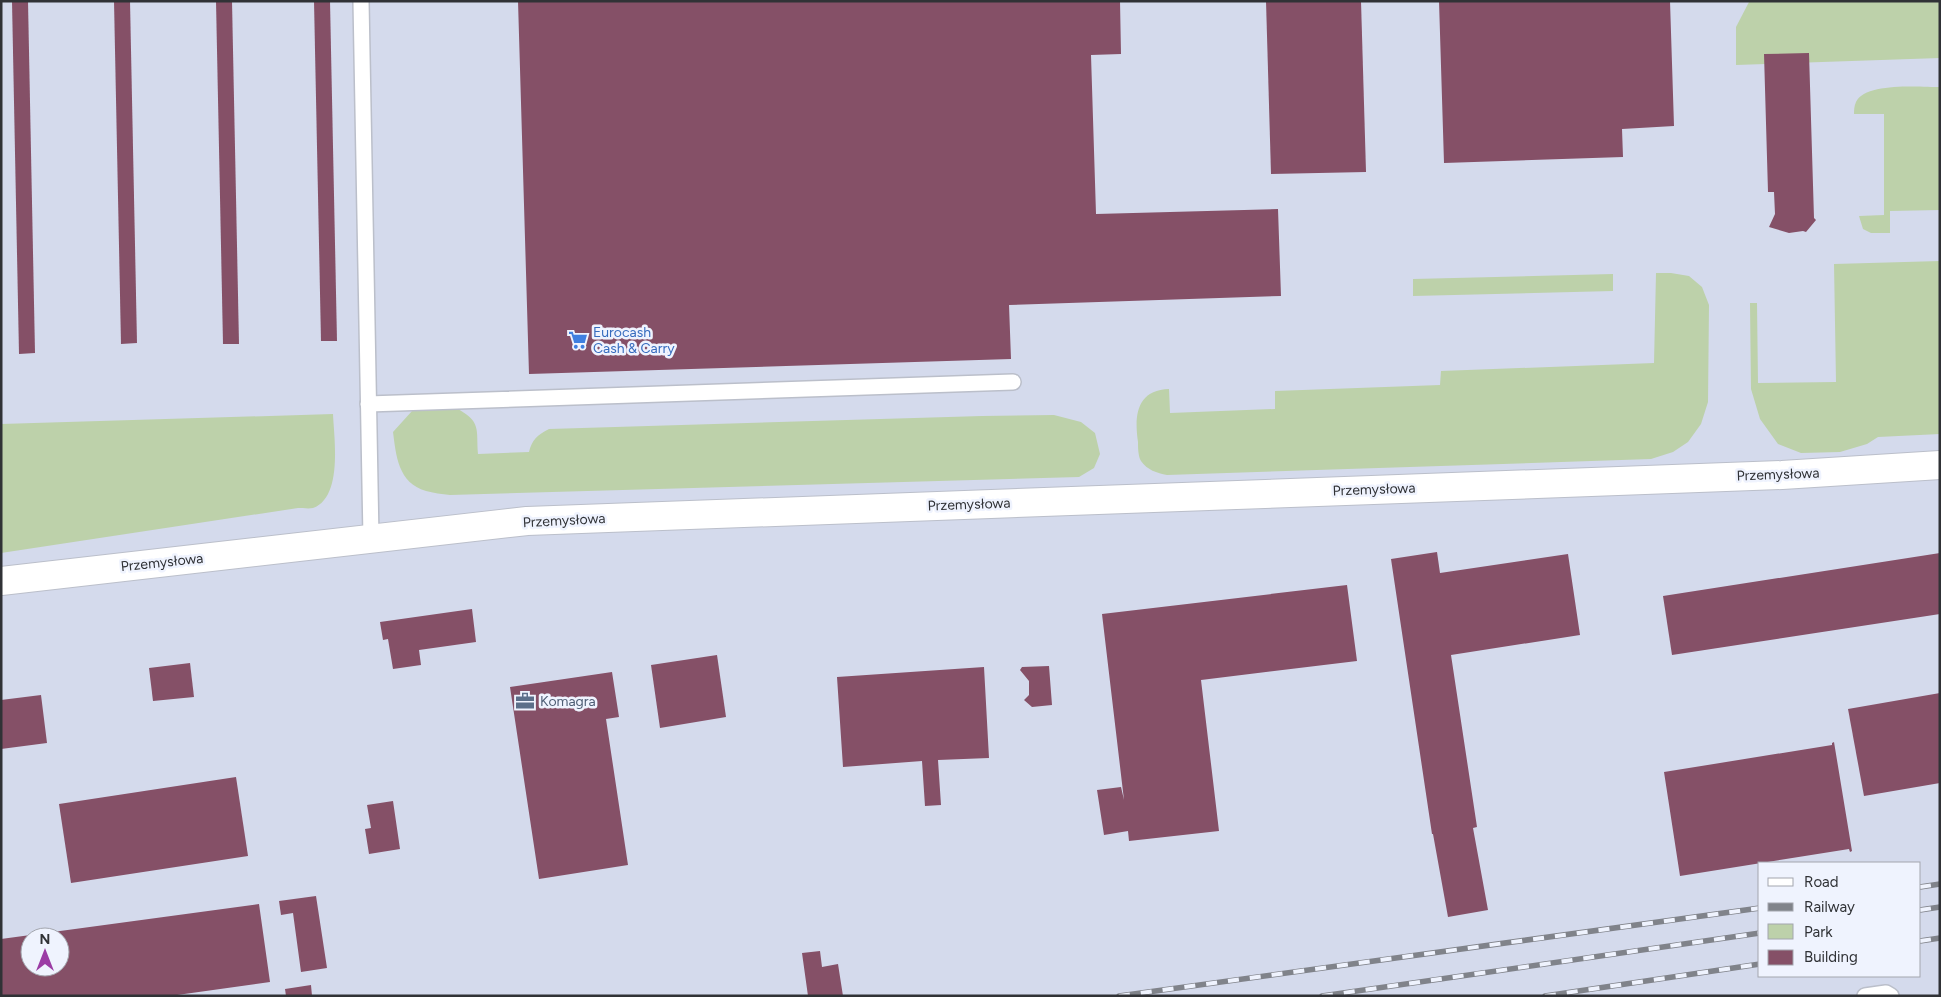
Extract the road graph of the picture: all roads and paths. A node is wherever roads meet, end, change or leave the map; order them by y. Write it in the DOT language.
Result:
graph roads {
  1 [pos="361,1"];
  2 [pos="1013,382"];
  3 [pos="368,404"];
  4 [pos="1940,465"];
  5 [pos="371,538"];
  6 [pos="1,581"];
  7 [pos="1865,996"];
  8 [pos="1891,996"];
  1 -- 3 [label="lane"];
  2 -- 3 [label="lane"];
  3 -- 5 [label="lane"];
  4 -- 5 [label="street, Przemysłowa"];
  5 -- 6 [label="street, Przemysłowa"];
  7 -- 8 [label="lane"];
}
